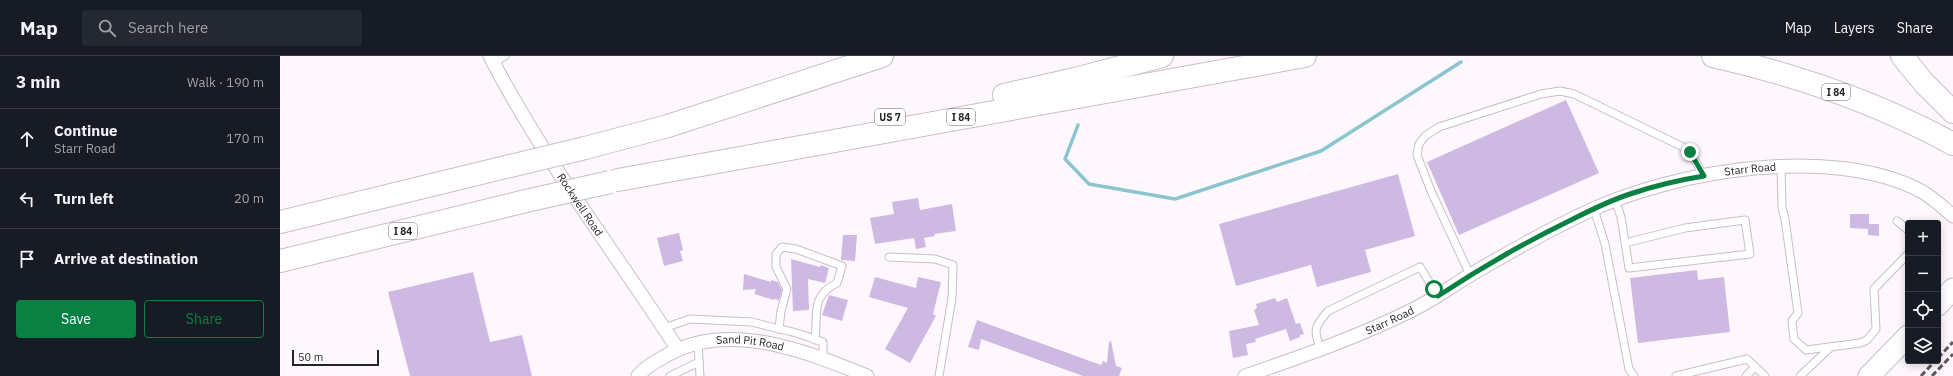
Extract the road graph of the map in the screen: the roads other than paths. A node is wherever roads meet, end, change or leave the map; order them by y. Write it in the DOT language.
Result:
graph roads {
  1 [pos="505,56"];
  2 [pos="882,56"];
  3 [pos="1162,56"];
  4 [pos="1305,56"];
  5 [pos="1713,56"];
  6 [pos="1902,56"];
  7 [pos="492,59"];
  8 [pos="1953,112"];
  9 [pos="1953,144"];
  10 [pos="1781,167"];
  11 [pos="1704,176"];
  12 [pos="614,181"];
  13 [pos="1615,200"];
  14 [pos="1594,209"];
  15 [pos="1953,216"];
  16 [pos="1897,221"];
  17 [pos="280,222"];
  18 [pos="1905,228"];
  19 [pos="1625,243"];
  20 [pos="1906,256"];
  21 [pos="889,257"];
  22 [pos="280,261"];
  23 [pos="1470,275"];
  24 [pos="1953,289"];
  25 [pos="1438,296"];
  26 [pos="1941,302"];
  27 [pos="664,328"];
  28 [pos="779,329"];
  29 [pos="1905,339"];
  30 [pos="815,340"];
  31 [pos="698,343"];
  32 [pos="1831,347"];
  33 [pos="677,348"];
  34 [pos="1321,350"];
  35 [pos="823,359"];
  36 [pos="699,362"];
  37 [pos="1755,367"];
  38 [pos="638,376"];
  39 [pos="670,376"];
  40 [pos="700,376"];
  41 [pos="867,376"];
  42 [pos="939,376"];
  43 [pos="1245,376"];
  44 [pos="1634,376"];
  45 [pos="1676,376"];
  46 [pos="1746,376"];
  47 [pos="1765,376"];
  48 [pos="1800,376"];
  49 [pos="1869,376"];
  1 -- 7 [label="lane"];
  2 -- 17 [label="highway, bridge"];
  3 -- 12 [label="highway, US 7"];
  4 -- 12 [label="highway, I 84"];
  5 -- 9 [label="highway, I 84"];
  6 -- 8 [label="highway"];
  7 -- 27 [label="street, Rockwell Road"];
  10 -- 11 [label="street, Starr Road"];
  10 -- 15 [label="street, Starr Road"];
  10 -- 32 [label="lane"];
  11 -- 13 [label="street, Starr Road"];
  11 -- 23 [label="lane"];
  12 -- 22 [label="highway, I 84, bridge"];
  13 -- 14 [label="street, Starr Road"];
  13 -- 19 [label="lane"];
  14 -- 23 [label="street, Starr Road"];
  14 -- 44 [label="lane"];
  16 -- 18 [label="lane"];
  19 -- 19 [label="lane"];
  20 -- 32 [label="lane"];
  21 -- 42 [label="lane"];
  23 -- 25 [label="street, Starr Road"];
  24 -- 26 [label="main road"];
  25 -- 34 [label="street, Starr Road"];
  25 -- 34 [label="lane"];
  27 -- 28 [label="lane"];
  27 -- 33 [label="street, Rockwell Road"];
  28 -- 30 [label="lane"];
  28 -- 30 [label="lane"];
  29 -- 49 [label="main road"];
  30 -- 35 [label="lane"];
  31 -- 33 [label="street, Sand Pit Road"];
  31 -- 35 [label="street, Sand Pit Road"];
  31 -- 36 [label="lane"];
  32 -- 48 [label="lane"];
  33 -- 38 [label="street, Sand Pit Road"];
  34 -- 43 [label="street, Starr Road"];
  35 -- 41 [label="street, Sand Pit Road"];
  36 -- 39 [label="lane"];
  36 -- 40 [label="lane"];
  37 -- 45 [label="lane"];
  37 -- 46 [label="lane"];
  37 -- 47 [label="lane"];
}
